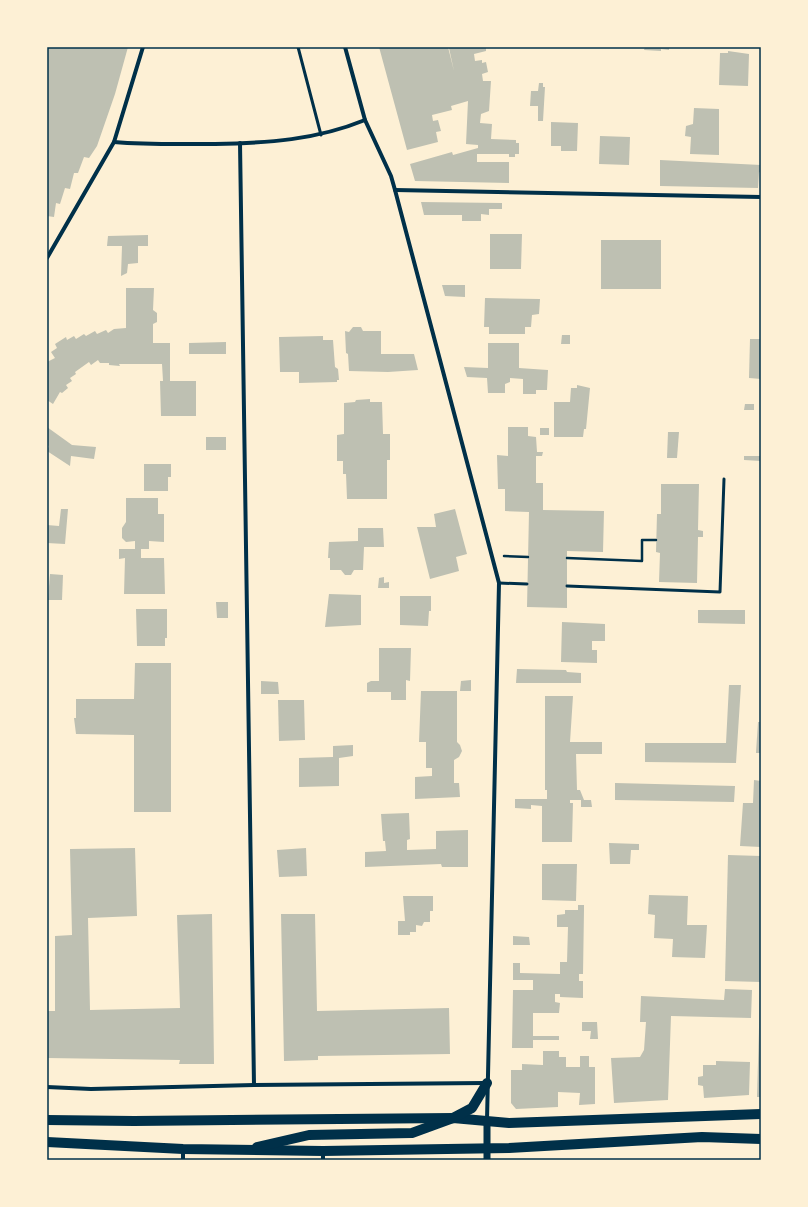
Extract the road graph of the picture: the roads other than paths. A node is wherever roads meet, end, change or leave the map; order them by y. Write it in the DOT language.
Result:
graph roads {
  1 [pos="143,47"];
  2 [pos="298,47"];
  3 [pos="345,47"];
  4 [pos="365,120"];
  5 [pos="321,135"];
  6 [pos="114,142"];
  7 [pos="240,143"];
  8 [pos="395,190"];
  9 [pos="761,197"];
  10 [pos="47,258"];
  11 [pos="724,479"];
  12 [pos="499,583"];
  13 [pos="527,584"];
  14 [pos="567,586"];
  15 [pos="488,1083"];
  16 [pos="254,1085"];
  17 [pos="47,1087"];
  18 [pos="761,1114"];
  19 [pos="453,1118"];
  20 [pos="47,1120"];
  21 [pos="487,1122"];
  22 [pos="761,1139"];
  23 [pos="47,1142"];
  24 [pos="487,1148"];
  25 [pos="183,1149"];
  26 [pos="242,1151"];
  27 [pos="323,1156"];
  28 [pos="183,1160"];
  29 [pos="487,1160"];
  1 -- 6 [label="street"];
  2 -- 5 [label="lane"];
  3 -- 4 [label="street"];
  4 -- 5 [label="street"];
  4 -- 8 [label="street"];
  5 -- 7 [label="street"];
  6 -- 7 [label="street"];
  6 -- 10 [label="street"];
  7 -- 16 [label="street"];
  8 -- 9 [label="street"];
  8 -- 12 [label="street"];
  11 -- 14 [label="lane"];
  12 -- 13 [label="lane"];
  12 -- 15 [label="street"];
  15 -- 16 [label="street"];
  15 -- 19 [label="main road"];
  15 -- 21 [label="street"];
  16 -- 17 [label="street"];
  18 -- 21 [label="main road"];
  19 -- 20 [label="main road"];
  19 -- 21 [label="main road"];
  19 -- 26 [label="main road"];
  21 -- 24 [label="street"];
  22 -- 24 [label="main road"];
  23 -- 25 [label="main road"];
  24 -- 27 [label="main road"];
  24 -- 29 [label="street"];
  25 -- 26 [label="main road"];
  25 -- 28 [label="street"];
  26 -- 27 [label="main road"];
}
